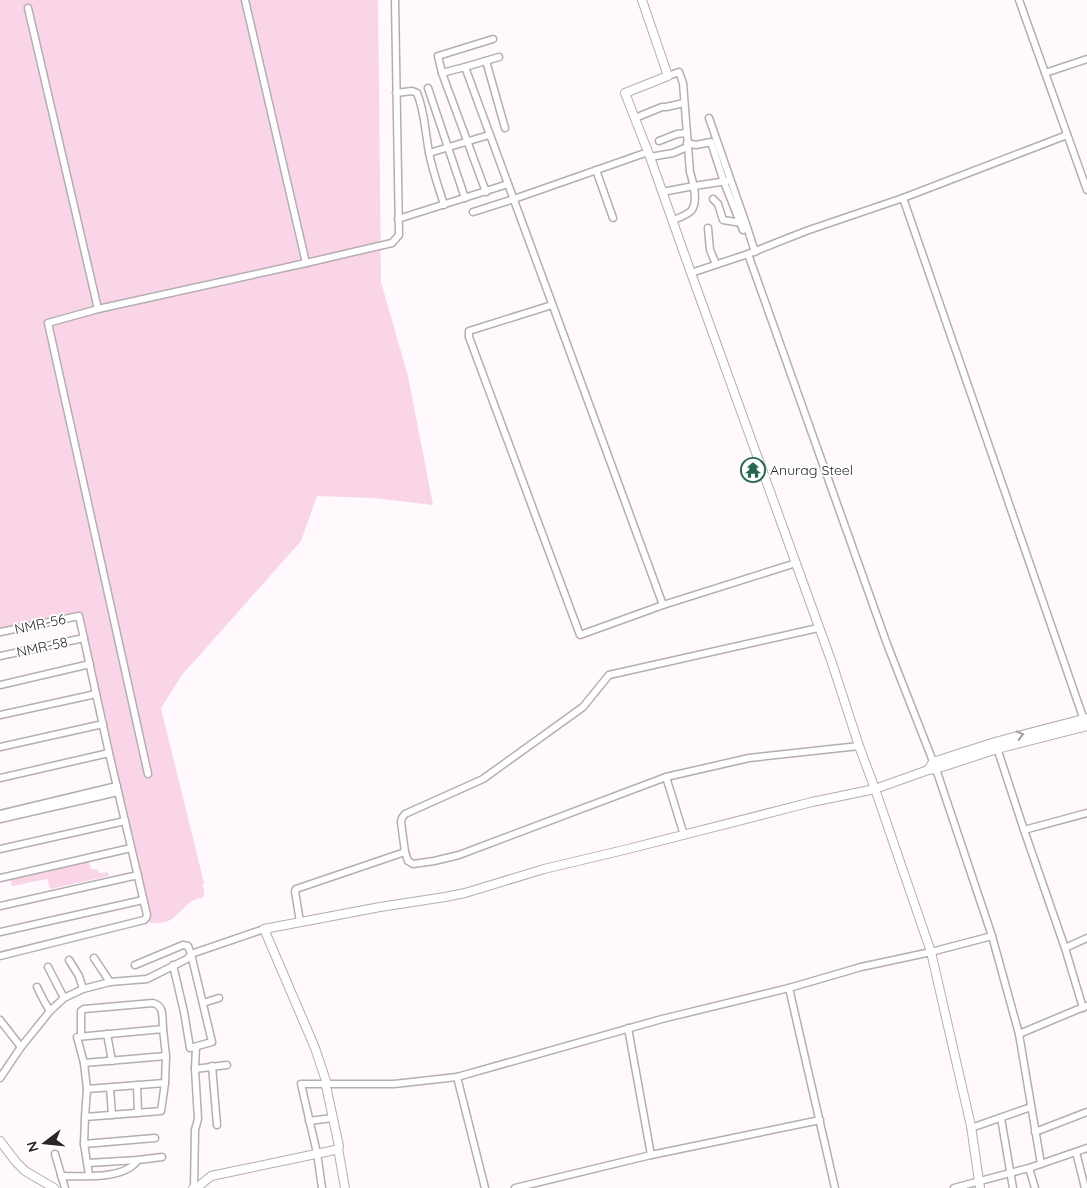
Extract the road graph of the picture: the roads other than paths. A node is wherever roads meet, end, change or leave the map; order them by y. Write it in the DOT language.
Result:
graph roads {
  1 [pos="245,0"];
  2 [pos="395,0"];
  3 [pos="642,0"];
  4 [pos="1019,0"];
  5 [pos="28,8"];
  6 [pos="493,39"];
  7 [pos="500,58"];
  8 [pos="1087,59"];
  9 [pos="486,61"];
  10 [pos="465,67"];
  11 [pos="1045,72"];
  12 [pos="442,73"];
  13 [pos="668,76"];
  14 [pos="428,88"];
  15 [pos="396,93"];
  16 [pos="684,103"];
  17 [pos="635,118"];
  18 [pos="709,118"];
  19 [pos="506,128"];
  20 [pos="686,133"];
  21 [pos="489,135"];
  22 [pos="1067,135"];
  23 [pos="659,141"];
  24 [pos="468,142"];
  25 [pos="687,145"];
  26 [pos="448,147"];
  27 [pos="429,153"];
  28 [pos="649,154"];
  29 [pos="596,170"];
  30 [pos="727,181"];
  31 [pos="508,184"];
  32 [pos="694,186"];
  33 [pos="1087,190"];
  34 [pos="486,192"];
  35 [pos="662,192"];
  36 [pos="465,198"];
  37 [pos="903,198"];
  38 [pos="514,199"];
  39 [pos="713,199"];
  40 [pos="444,205"];
  41 [pos="473,212"];
  42 [pos="613,218"];
  43 [pos="398,219"];
  44 [pos="673,220"];
  45 [pos="743,226"];
  46 [pos="708,228"];
  47 [pos="751,253"];
  48 [pos="306,263"];
  49 [pos="716,264"];
  50 [pos="691,273"];
  51 [pos="552,305"];
  52 [pos="98,308"];
  53 [pos="796,563"];
  54 [pos="663,605"];
  55 [pos="818,628"];
  56 [pos="0,632"];
  57 [pos="84,638"];
  58 [pos="0,656"];
  59 [pos="90,664"];
  60 [pos="0,685"];
  61 [pos="96,694"];
  62 [pos="0,715"];
  63 [pos="1086,722"];
  64 [pos="103,724"];
  65 [pos="0,746"];
  66 [pos="858,746"];
  67 [pos="996,746"];
  68 [pos="109,753"];
  69 [pos="932,767"];
  70 [pos="148,774"];
  71 [pos="666,776"];
  72 [pos="0,778"];
  73 [pos="117,789"];
  74 [pos="875,789"];
  75 [pos="1087,813"];
  76 [pos="0,814"];
  77 [pos="0,819"];
  78 [pos="125,821"];
  79 [pos="1024,830"];
  80 [pos="684,835"];
  81 [pos="131,848"];
  82 [pos="0,849"];
  83 [pos="405,852"];
  84 [pos="138,876"];
  85 [pos="0,878"];
  86 [pos="143,900"];
  87 [pos="0,906"];
  88 [pos="300,922"];
  89 [pos="264,929"];
  90 [pos="0,932"];
  91 [pos="992,936"];
  92 [pos="1087,938"];
  93 [pos="1065,948"];
  94 [pos="931,952"];
  95 [pos="191,954"];
  96 [pos="0,956"];
  97 [pos="94,958"];
  98 [pos="69,960"];
  99 [pos="135,965"];
  100 [pos="173,965"];
  101 [pos="48,968"];
  102 [pos="110,982"];
  103 [pos="38,987"];
  104 [pos="789,988"];
  105 [pos="83,989"];
  106 [pos="64,998"];
  107 [pos="219,998"];
  108 [pos="203,1003"];
  109 [pos="1085,1007"];
  110 [pos="50,1011"];
  111 [pos="0,1020"];
  112 [pos="628,1028"];
  113 [pos="163,1029"];
  114 [pos="107,1034"];
  115 [pos="1019,1034"];
  116 [pos="81,1036"];
  117 [pos="196,1047"];
  118 [pos="21,1048"];
  119 [pos="166,1056"];
  120 [pos="112,1061"];
  121 [pos="84,1063"];
  122 [pos="212,1066"];
  123 [pos="227,1066"];
  124 [pos="195,1069"];
  125 [pos="457,1077"];
  126 [pos="0,1078"];
  127 [pos="165,1083"];
  128 [pos="327,1084"];
  129 [pos="137,1085"];
  130 [pos="110,1088"];
  131 [pos="87,1089"];
  132 [pos="1031,1107"];
  133 [pos="1087,1112"];
  134 [pos="138,1113"];
  135 [pos="112,1115"];
  136 [pos="85,1117"];
  137 [pos="333,1118"];
  138 [pos="1001,1118"];
  139 [pos="820,1120"];
  140 [pos="309,1121"];
  141 [pos="217,1125"];
  142 [pos="971,1128"];
  143 [pos="1035,1132"];
  144 [pos="155,1138"];
  145 [pos="0,1141"];
  146 [pos="84,1144"];
  147 [pos="338,1148"];
  148 [pos="1087,1148"];
  149 [pos="1076,1152"];
  150 [pos="317,1153"];
  151 [pos="55,1154"];
  152 [pos="652,1155"];
  153 [pos="162,1157"];
  154 [pos="138,1160"];
  155 [pos="88,1163"];
  156 [pos="1041,1164"];
  157 [pos="1029,1168"];
  158 [pos="1010,1173"];
  159 [pos="61,1176"];
  160 [pos="89,1176"];
  161 [pos="979,1185"];
  162 [pos="54,1188"];
  163 [pos="65,1188"];
  164 [pos="193,1188"];
  165 [pos="322,1188"];
  166 [pos="345,1188"];
  167 [pos="486,1188"];
  168 [pos="515,1188"];
  169 [pos="835,1188"];
  170 [pos="954,1188"];
  171 [pos="1013,1188"];
  172 [pos="1035,1188"];
  173 [pos="1085,1188"];
  1 -- 48 [label="street"];
  2 -- 15 [label="street"];
  3 -- 13 [label="street"];
  4 -- 11 [label="street"];
  5 -- 52 [label="street"];
  6 -- 12 [label="street"];
  7 -- 9 [label="street"];
  8 -- 11 [label="street"];
  9 -- 10 [label="street"];
  9 -- 19 [label="street"];
  10 -- 12 [label="street"];
  10 -- 21 [label="street"];
  11 -- 22 [label="street"];
  12 -- 24 [label="street"];
  13 -- 16 [label="street"];
  13 -- 17 [label="street"];
  14 -- 26 [label="street"];
  15 -- 27 [label="street"];
  15 -- 43 [label="street"];
  16 -- 17 [label="street"];
  16 -- 20 [label="street"];
  17 -- 28 [label="street"];
  18 -- 30 [label="street"];
  20 -- 23 [label="street"];
  20 -- 25 [label="street"];
  21 -- 24 [label="street"];
  21 -- 31 [label="street"];
  22 -- 33 [label="street"];
  22 -- 37 [label="street"];
  24 -- 26 [label="street"];
  24 -- 34 [label="street"];
  25 -- 28 [label="street"];
  25 -- 30 [label="street"];
  25 -- 32 [label="street"];
  26 -- 27 [label="street"];
  26 -- 36 [label="street"];
  27 -- 40 [label="street"];
  28 -- 29 [label="street"];
  28 -- 35 [label="street"];
  29 -- 38 [label="street"];
  29 -- 42 [label="street"];
  30 -- 32 [label="street"];
  30 -- 45 [label="street"];
  31 -- 34 [label="street"];
  31 -- 38 [label="street"];
  32 -- 35 [label="street"];
  32 -- 44 [label="street"];
  34 -- 36 [label="street"];
  35 -- 44 [label="street"];
  36 -- 40 [label="street"];
  37 -- 47 [label="street"];
  37 -- 63 [label="street"];
  38 -- 41 [label="street"];
  38 -- 51 [label="street"];
  39 -- 45 [label="street"];
  40 -- 43 [label="street"];
  43 -- 48 [label="street"];
  44 -- 50 [label="street"];
  45 -- 47 [label="street"];
  46 -- 49 [label="street"];
  47 -- 49 [label="street"];
  47 -- 69 [label="street"];
  48 -- 52 [label="street"];
  49 -- 50 [label="street"];
  50 -- 53 [label="street"];
  51 -- 54 [label="street"];
  51 -- 54 [label="street"];
  52 -- 70 [label="street"];
  53 -- 54 [label="street"];
  53 -- 55 [label="street"];
  55 -- 66 [label="street"];
  55 -- 83 [label="street"];
  56 -- 57 [label="street, NMR-56"];
  57 -- 58 [label="street, NMR-58"];
  57 -- 59 [label="street"];
  59 -- 60 [label="street"];
  59 -- 61 [label="street"];
  61 -- 62 [label="street"];
  61 -- 64 [label="street"];
  63 -- 67 [label="street"];
  64 -- 65 [label="street"];
  64 -- 68 [label="street"];
  66 -- 71 [label="street"];
  66 -- 74 [label="street"];
  67 -- 69 [label="street"];
  67 -- 79 [label="street"];
  68 -- 72 [label="street"];
  68 -- 73 [label="street"];
  69 -- 74 [label="street"];
  69 -- 91 [label="street"];
  71 -- 80 [label="street"];
  71 -- 83 [label="street"];
  73 -- 76 [label="street"];
  73 -- 77 [label="street"];
  73 -- 78 [label="street"];
  74 -- 80 [label="street"];
  74 -- 94 [label="street"];
  75 -- 79 [label="street"];
  78 -- 81 [label="street"];
  78 -- 82 [label="street"];
  79 -- 93 [label="street"];
  80 -- 88 [label="street"];
  81 -- 84 [label="street"];
  81 -- 85 [label="street"];
  83 -- 88 [label="street"];
  84 -- 86 [label="street"];
  84 -- 87 [label="street"];
  86 -- 90 [label="street"];
  86 -- 96 [label="street"];
  88 -- 89 [label="street"];
  89 -- 95 [label="street"];
  89 -- 128 [label="street"];
  91 -- 94 [label="street"];
  91 -- 115 [label="street"];
  92 -- 93 [label="street"];
  93 -- 109 [label="street"];
  94 -- 104 [label="street"];
  94 -- 142 [label="street"];
  95 -- 99 [label="street"];
  95 -- 100 [label="street"];
  95 -- 108 [label="street"];
  97 -- 102 [label="street"];
  98 -- 105 [label="street"];
  100 -- 102 [label="street"];
  100 -- 117 [label="street"];
  101 -- 106 [label="street"];
  102 -- 105 [label="street"];
  103 -- 110 [label="street"];
  104 -- 112 [label="street"];
  104 -- 139 [label="street"];
  105 -- 106 [label="street"];
  106 -- 110 [label="street"];
  107 -- 108 [label="street"];
  108 -- 117 [label="street"];
  109 -- 115 [label="street"];
  110 -- 118 [label="street"];
  111 -- 118 [label="street"];
  112 -- 125 [label="street"];
  112 -- 152 [label="street"];
  113 -- 114 [label="street"];
  113 -- 116 [label="street"];
  113 -- 119 [label="street"];
  114 -- 116 [label="street"];
  114 -- 120 [label="street"];
  115 -- 132 [label="street"];
  116 -- 121 [label="street"];
  117 -- 124 [label="street"];
  118 -- 126 [label="street"];
  119 -- 120 [label="street"];
  119 -- 127 [label="street"];
  120 -- 121 [label="street"];
  121 -- 131 [label="street"];
  122 -- 123 [label="street"];
  122 -- 124 [label="street"];
  122 -- 141 [label="street"];
  124 -- 164 [label="street"];
  125 -- 128 [label="street"];
  125 -- 167 [label="street"];
  127 -- 129 [label="street"];
  127 -- 134 [label="street"];
  128 -- 137 [label="street"];
  128 -- 140 [label="street"];
  129 -- 130 [label="street"];
  129 -- 134 [label="street"];
  130 -- 131 [label="street"];
  130 -- 135 [label="street"];
  131 -- 136 [label="street"];
  132 -- 138 [label="street"];
  132 -- 143 [label="street"];
  133 -- 143 [label="street"];
  134 -- 135 [label="street"];
  135 -- 136 [label="street"];
  136 -- 146 [label="street"];
  137 -- 140 [label="street"];
  137 -- 147 [label="street"];
  138 -- 142 [label="street"];
  138 -- 158 [label="street"];
  139 -- 152 [label="street"];
  139 -- 169 [label="street"];
  140 -- 150 [label="street"];
  142 -- 161 [label="street"];
  143 -- 156 [label="street"];
  144 -- 146 [label="street"];
  145 -- 162 [label="street"];
  146 -- 155 [label="street"];
  147 -- 150 [label="street"];
  147 -- 166 [label="street"];
  148 -- 149 [label="street"];
  149 -- 156 [label="street"];
  149 -- 173 [label="street"];
  150 -- 164 [label="street"];
  150 -- 165 [label="street"];
  151 -- 159 [label="street"];
  152 -- 168 [label="street"];
  153 -- 154 [label="street"];
  154 -- 155 [label="street"];
  154 -- 160 [label="street"];
  155 -- 160 [label="street"];
  156 -- 157 [label="street"];
  157 -- 158 [label="street"];
  157 -- 172 [label="street"];
  158 -- 161 [label="street"];
  158 -- 171 [label="street"];
  159 -- 160 [label="street"];
  159 -- 163 [label="street"];
  161 -- 170 [label="street"];
}
